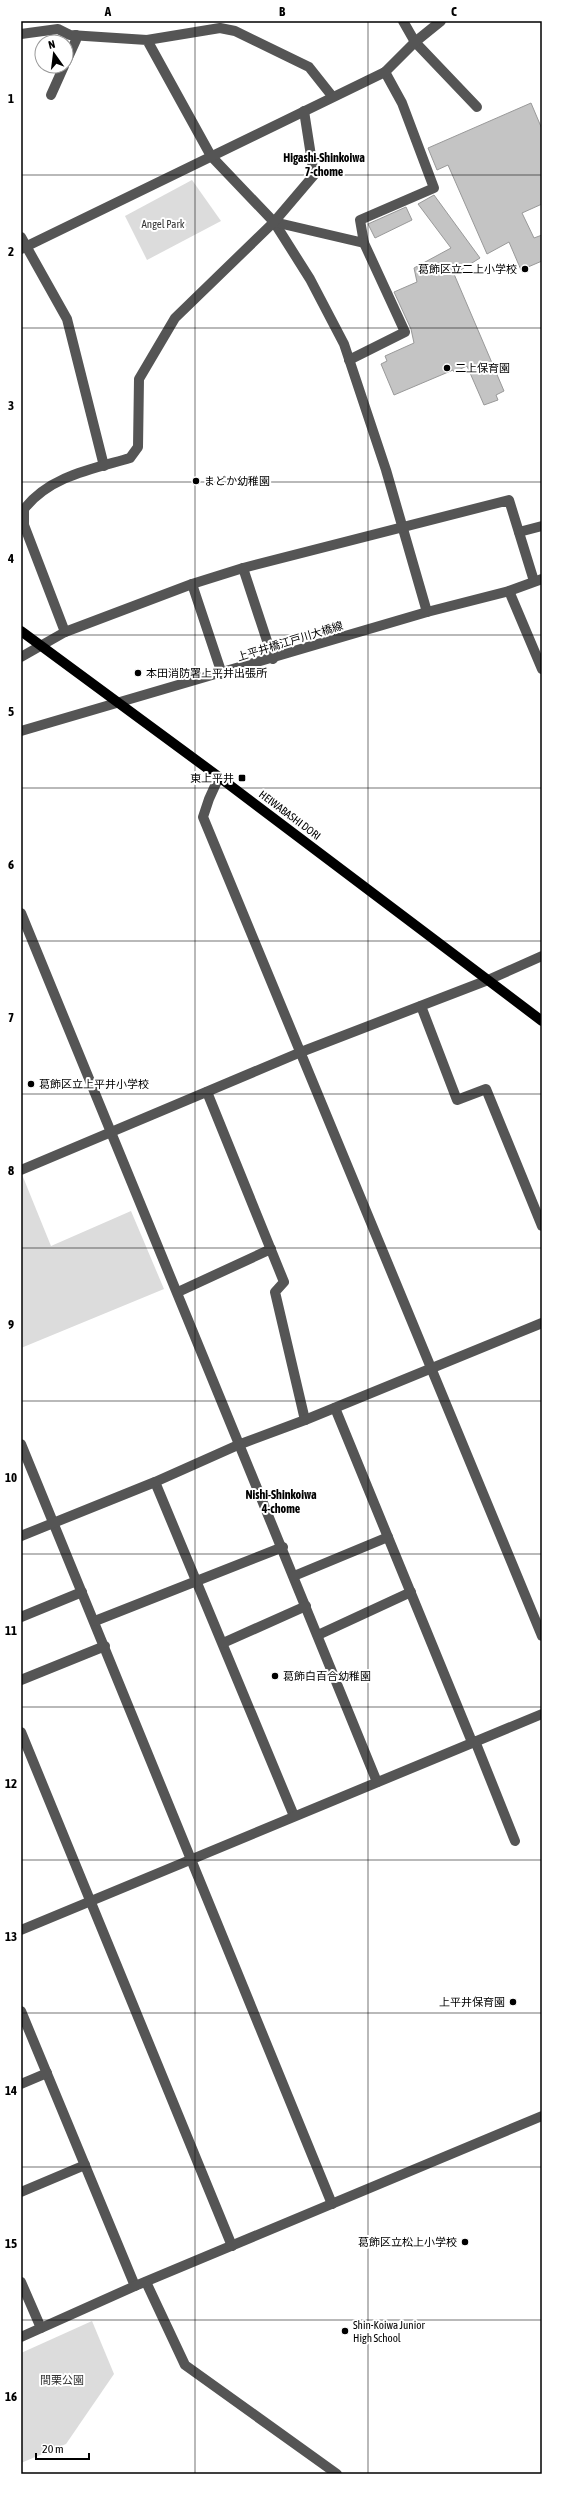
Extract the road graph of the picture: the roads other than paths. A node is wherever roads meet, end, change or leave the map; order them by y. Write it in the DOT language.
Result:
graph roads {
  1 [pos="403,21"];
  2 [pos="441,21"];
  3 [pos="56,25"];
  4 [pos="219,25"];
  5 [pos="21,34"];
  6 [pos="76,35"];
  7 [pos="147,40"];
  8 [pos="415,42"];
  9 [pos="74,44"];
  10 [pos="385,72"];
  11 [pos="60,74"];
  12 [pos="51,95"];
  13 [pos="332,96"];
  14 [pos="478,107"];
  15 [pos="304,111"];
  16 [pos="211,156"];
  17 [pos="274,222"];
  18 [pos="21,237"];
  19 [pos="364,243"];
  20 [pos="24,248"];
  21 [pos="349,360"];
  22 [pos="104,466"];
  23 [pos="22,517"];
  24 [pos="542,526"];
  25 [pos="403,529"];
  26 [pos="519,532"];
  27 [pos="243,568"];
  28 [pos="538,580"];
  29 [pos="192,584"];
  30 [pos="509,591"];
  31 [pos="427,612"];
  32 [pos="21,631"];
  33 [pos="65,632"];
  34 [pos="41,647"];
  35 [pos="21,658"];
  36 [pos="273,659"];
  37 [pos="542,669"];
  38 [pos="222,674"];
  39 [pos="119,704"];
  40 [pos="21,732"];
  41 [pos="220,777"];
  42 [pos="21,913"];
  43 [pos="542,956"];
  44 [pos="488,980"];
  45 [pos="420,1006"];
  46 [pos="542,1021"];
  47 [pos="301,1052"];
  48 [pos="207,1092"];
  49 [pos="111,1133"];
  50 [pos="21,1170"];
  51 [pos="542,1226"];
  52 [pos="271,1249"];
  53 [pos="178,1292"];
  54 [pos="542,1323"];
  55 [pos="432,1367"];
  56 [pos="335,1408"];
  57 [pos="305,1420"];
  58 [pos="21,1444"];
  59 [pos="238,1445"];
  60 [pos="155,1482"];
  61 [pos="53,1522"];
  62 [pos="21,1536"];
  63 [pos="388,1537"];
  64 [pos="283,1547"];
  65 [pos="294,1576"];
  66 [pos="198,1582"];
  67 [pos="82,1592"];
  68 [pos="411,1592"];
  69 [pos="306,1606"];
  70 [pos="21,1617"];
  71 [pos="95,1621"];
  72 [pos="318,1635"];
  73 [pos="542,1636"];
  74 [pos="223,1643"];
  75 [pos="105,1646"];
  76 [pos="21,1680"];
  77 [pos="542,1714"];
  78 [pos="21,1732"];
  79 [pos="473,1742"];
  80 [pos="377,1782"];
  81 [pos="294,1816"];
  82 [pos="515,1841"];
  83 [pos="191,1859"];
  84 [pos="89,1901"];
  85 [pos="21,1930"];
  86 [pos="21,2011"];
  87 [pos="47,2073"];
  88 [pos="21,2084"];
  89 [pos="542,2116"];
  90 [pos="85,2165"];
  91 [pos="21,2192"];
  92 [pos="332,2204"];
  93 [pos="232,2246"];
  94 [pos="21,2282"];
  95 [pos="146,2282"];
  96 [pos="135,2286"];
  97 [pos="41,2328"];
  98 [pos="21,2337"];
  99 [pos="337,2474"];
  1 -- 8 [label="street"];
  2 -- 8 [label="street"];
  3 -- 5 [label="street"];
  3 -- 6 [label="street"];
  4 -- 7 [label="street"];
  4 -- 13 [label="street"];
  6 -- 7 [label="street"];
  6 -- 9 [label="street"];
  7 -- 16 [label="street"];
  8 -- 10 [label="street"];
  8 -- 14 [label="street"];
  10 -- 13 [label="street"];
  10 -- 19 [label="street"];
  11 -- 12 [label="street"];
  13 -- 15 [label="street"];
  15 -- 16 [label="street"];
  15 -- 17 [label="street"];
  16 -- 17 [label="street"];
  16 -- 20 [label="street"];
  17 -- 19 [label="street"];
  17 -- 21 [label="street"];
  17 -- 22 [label="street"];
  18 -- 20 [label="street"];
  19 -- 21 [label="street"];
  20 -- 22 [label="street"];
  21 -- 25 [label="street"];
  22 -- 23 [label="street"];
  23 -- 33 [label="street"];
  24 -- 26 [label="street"];
  25 -- 26 [label="street"];
  25 -- 27 [label="street"];
  25 -- 31 [label="street"];
  26 -- 28 [label="street"];
  27 -- 29 [label="street"];
  27 -- 36 [label="street"];
  28 -- 30 [label="street, 上平井橋江戸川大橋線"];
  29 -- 33 [label="street"];
  29 -- 38 [label="street"];
  30 -- 31 [label="street, 上平井橋江戸川大橋線"];
  30 -- 37 [label="street"];
  31 -- 36 [label="street, 上平井橋江戸川大橋線"];
  32 -- 34 [label="main road, HEIWABASHI DORI"];
  33 -- 34 [label="street"];
  34 -- 35 [label="street"];
  34 -- 39 [label="main road, HEIWABASHI DORI"];
  36 -- 38 [label="street, 上平井橋江戸川大橋線"];
  38 -- 39 [label="street, 上平井橋江戸川大橋線"];
  39 -- 40 [label="street, 上平井橋江戸川大橋線"];
  39 -- 41 [label="main road, HEIWABASHI DORI"];
  41 -- 44 [label="main road, HEIWABASHI DORI"];
  41 -- 47 [label="street"];
  42 -- 49 [label="street"];
  43 -- 44 [label="street"];
  44 -- 45 [label="street"];
  44 -- 46 [label="main road, HEIWABASHI DORI"];
  45 -- 47 [label="street"];
  45 -- 51 [label="street"];
  47 -- 48 [label="street"];
  47 -- 55 [label="street"];
  48 -- 49 [label="street"];
  48 -- 52 [label="street"];
  49 -- 50 [label="street"];
  49 -- 53 [label="street"];
  52 -- 53 [label="street"];
  52 -- 57 [label="street"];
  53 -- 59 [label="street"];
  54 -- 55 [label="street"];
  55 -- 56 [label="street"];
  55 -- 73 [label="street"];
  56 -- 57 [label="street"];
  56 -- 63 [label="street"];
  57 -- 59 [label="street"];
  58 -- 61 [label="street"];
  59 -- 60 [label="street"];
  59 -- 64 [label="street"];
  60 -- 61 [label="street"];
  60 -- 66 [label="street"];
  61 -- 62 [label="street"];
  61 -- 67 [label="street"];
  63 -- 65 [label="street"];
  63 -- 68 [label="street"];
  64 -- 65 [label="street"];
  64 -- 66 [label="street"];
  65 -- 69 [label="street"];
  66 -- 71 [label="street"];
  66 -- 74 [label="street"];
  67 -- 70 [label="street"];
  67 -- 71 [label="street"];
  68 -- 72 [label="street"];
  68 -- 79 [label="street"];
  69 -- 72 [label="street"];
  69 -- 74 [label="street"];
  71 -- 75 [label="street"];
  72 -- 80 [label="street"];
  74 -- 81 [label="street"];
  75 -- 76 [label="street"];
  75 -- 83 [label="street"];
  77 -- 79 [label="street"];
  78 -- 84 [label="street"];
  79 -- 80 [label="street"];
  79 -- 82 [label="street"];
  80 -- 81 [label="street"];
  81 -- 83 [label="street"];
  83 -- 84 [label="street"];
  83 -- 92 [label="street"];
  84 -- 85 [label="street"];
  84 -- 93 [label="street"];
  86 -- 87 [label="street"];
  87 -- 88 [label="street"];
  87 -- 90 [label="street"];
  89 -- 92 [label="street"];
  90 -- 91 [label="street"];
  90 -- 96 [label="street"];
  92 -- 93 [label="street"];
  93 -- 95 [label="street"];
  94 -- 97 [label="street"];
  95 -- 96 [label="street"];
  95 -- 99 [label="street"];
  96 -- 97 [label="street"];
  97 -- 98 [label="street"];
}
